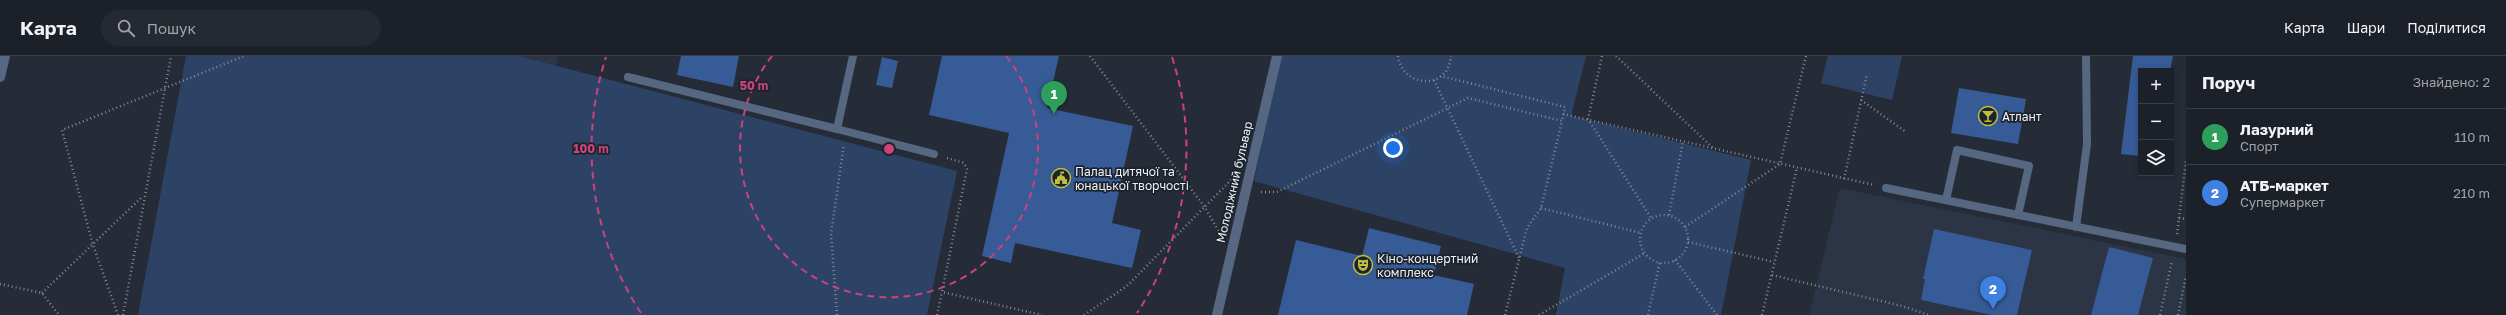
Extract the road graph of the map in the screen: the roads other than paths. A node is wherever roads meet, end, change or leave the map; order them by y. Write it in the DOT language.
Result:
graph roads {
  1 [pos="4,56"];
  2 [pos="853,56"];
  3 [pos="1277,56"];
  4 [pos="2086,56"];
  5 [pos="0,77"];
  6 [pos="628,77"];
  7 [pos="837,129"];
  8 [pos="934,154"];
  9 [pos="1886,188"];
  10 [pos="1946,200"];
  11 [pos="2018,215"];
  12 [pos="2076,227"];
  13 [pos="2186,250"];
  14 [pos="1217,315"];
  1 -- 5 [label="street"];
  2 -- 7 [label="lane"];
  3 -- 14 [label="street, Молодіжний бульвар"];
  4 -- 12 [label="lane"];
  6 -- 7 [label="lane"];
  7 -- 8 [label="lane"];
  9 -- 10 [label="lane"];
  10 -- 11 [label="lane"];
  10 -- 11 [label="lane"];
  11 -- 12 [label="lane"];
  12 -- 13 [label="lane"];
}
